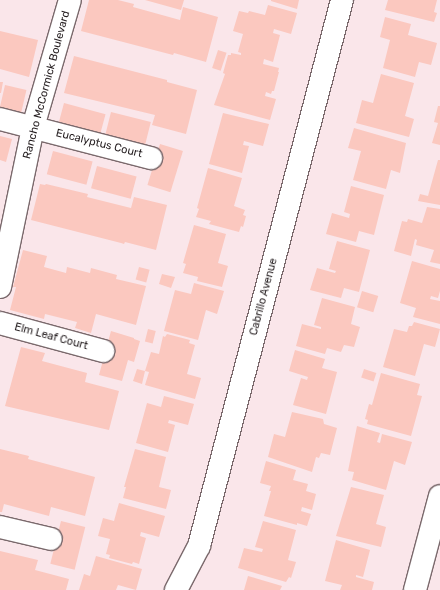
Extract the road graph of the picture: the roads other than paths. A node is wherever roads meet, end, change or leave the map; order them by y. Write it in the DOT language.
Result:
graph roads {
  1 [pos="70,0"];
  2 [pos="342,0"];
  3 [pos="0,119"];
  4 [pos="33,127"];
  5 [pos="151,158"];
  6 [pos="0,287"];
  7 [pos="0,323"];
  8 [pos="102,351"];
  9 [pos="440,496"];
  10 [pos="0,527"];
  11 [pos="51,539"];
  12 [pos="176,590"];
  13 [pos="415,590"];
  1 -- 4 [label="street, Rancho McCormick Boulevard"];
  2 -- 12 [label="street, Cabrillo Avenue"];
  3 -- 4 [label="street, Eucalyptus Court"];
  4 -- 5 [label="street, Eucalyptus Court"];
  4 -- 6 [label="street, Rancho McCormick Boulevard"];
  7 -- 8 [label="street, Elm Leaf Court"];
  9 -- 13 [label="street"];
  10 -- 11 [label="street"];
}
